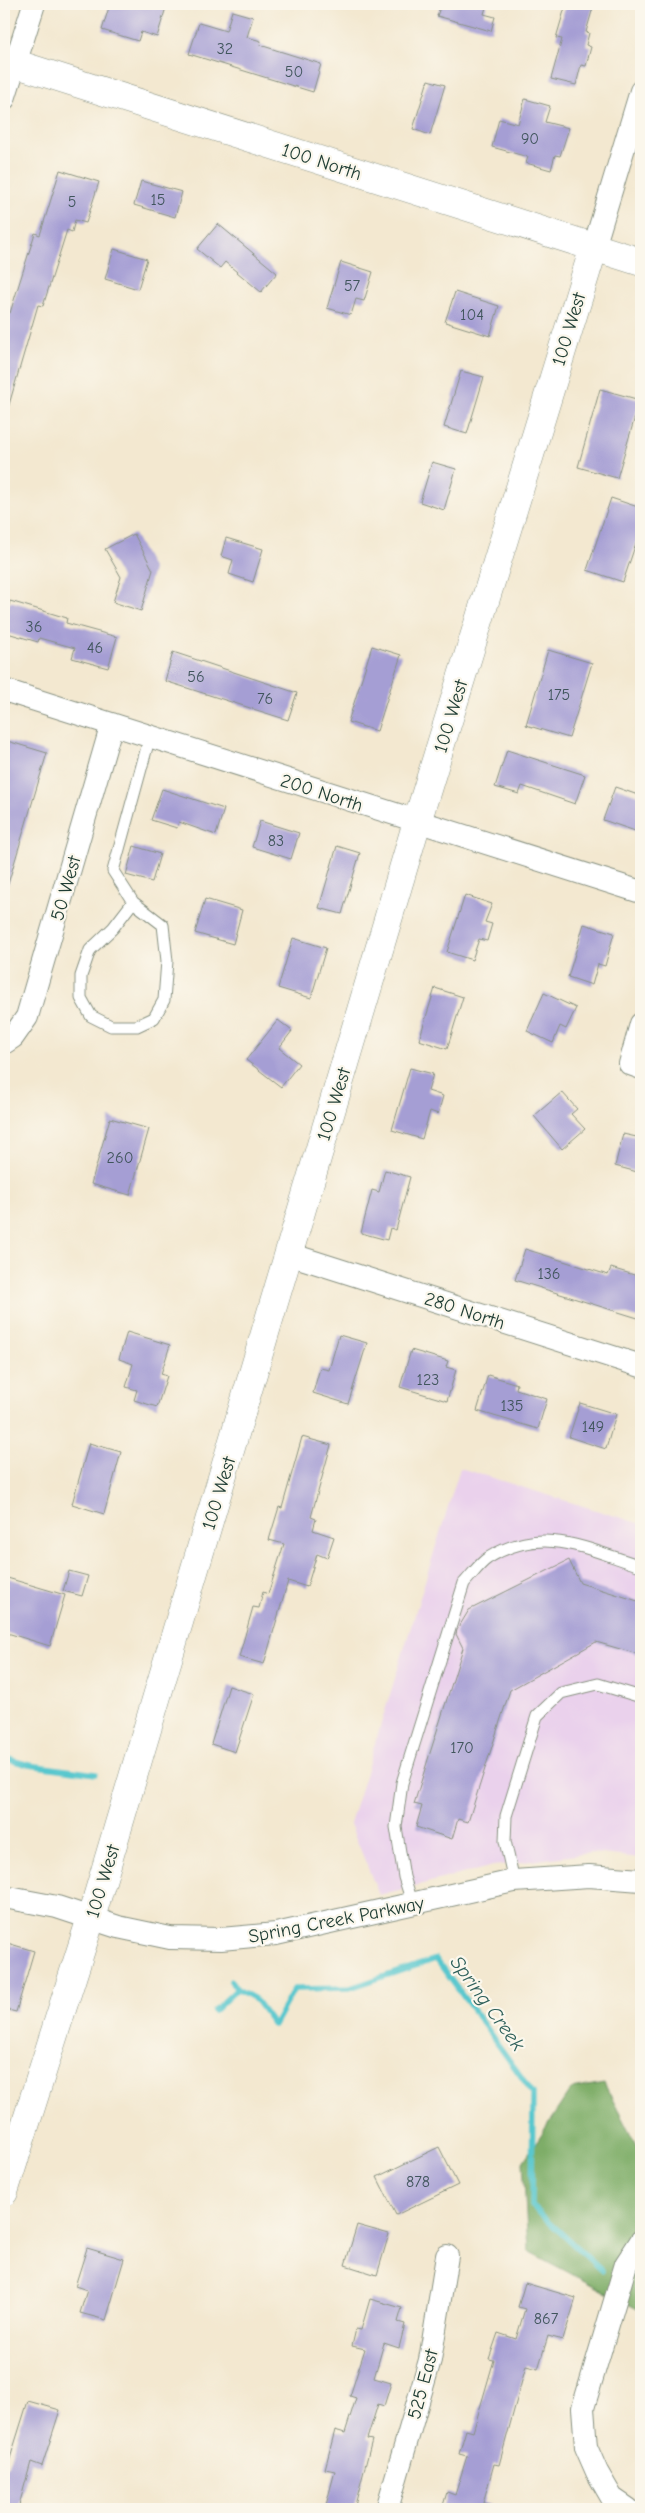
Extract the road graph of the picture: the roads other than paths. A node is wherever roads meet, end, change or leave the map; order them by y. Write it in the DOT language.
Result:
graph roads {
  1 [pos="34,4"];
  2 [pos="9,62"];
  3 [pos="641,91"];
  4 [pos="4,99"];
  5 [pos="594,247"];
  6 [pos="641,262"];
  7 [pos="4,690"];
  8 [pos="112,724"];
  9 [pos="150,736"];
  10 [pos="417,822"];
  11 [pos="641,892"];
  12 [pos="133,902"];
  13 [pos="641,1024"];
  14 [pos="4,1043"];
  15 [pos="635,1066"];
  16 [pos="289,1254"];
  17 [pos="641,1366"];
  18 [pos="641,1566"];
  19 [pos="641,1697"];
  20 [pos="641,1880"];
  21 [pos="514,1881"];
  22 [pos="4,1897"];
  23 [pos="413,1905"];
  24 [pos="91,1918"];
  25 [pos="4,2192"];
  26 [pos="641,2241"];
  27 [pos="447,2256"];
  28 [pos="387,2509"];
  29 [pos="628,2509"];
  1 -- 2 [label="street"];
  2 -- 4 [label="street"];
  2 -- 5 [label="street, 100 North"];
  3 -- 5 [label="street, 100 West"];
  5 -- 6 [label="street, 100 North"];
  5 -- 10 [label="street, 100 West"];
  7 -- 8 [label="street, 200 North"];
  8 -- 9 [label="street, 200 North"];
  8 -- 14 [label="street, 50 West"];
  9 -- 10 [label="street, 200 North"];
  9 -- 12 [label="lane"];
  10 -- 11 [label="street, 200 North"];
  10 -- 16 [label="street, 100 West"];
  12 -- 12 [label="lane"];
  13 -- 15 [label="street"];
  16 -- 17 [label="street, 280 North"];
  16 -- 24 [label="street, 100 West"];
  18 -- 23 [label="lane"];
  19 -- 21 [label="lane"];
  20 -- 21 [label="street, Spring Creek Parkway"];
  21 -- 23 [label="street, Spring Creek Parkway"];
  22 -- 24 [label="street, Spring Creek Parkway"];
  23 -- 24 [label="street, Spring Creek Parkway"];
  24 -- 25 [label="street, 100 West"];
  26 -- 29 [label="street"];
  27 -- 28 [label="street, 525 East"];
}
